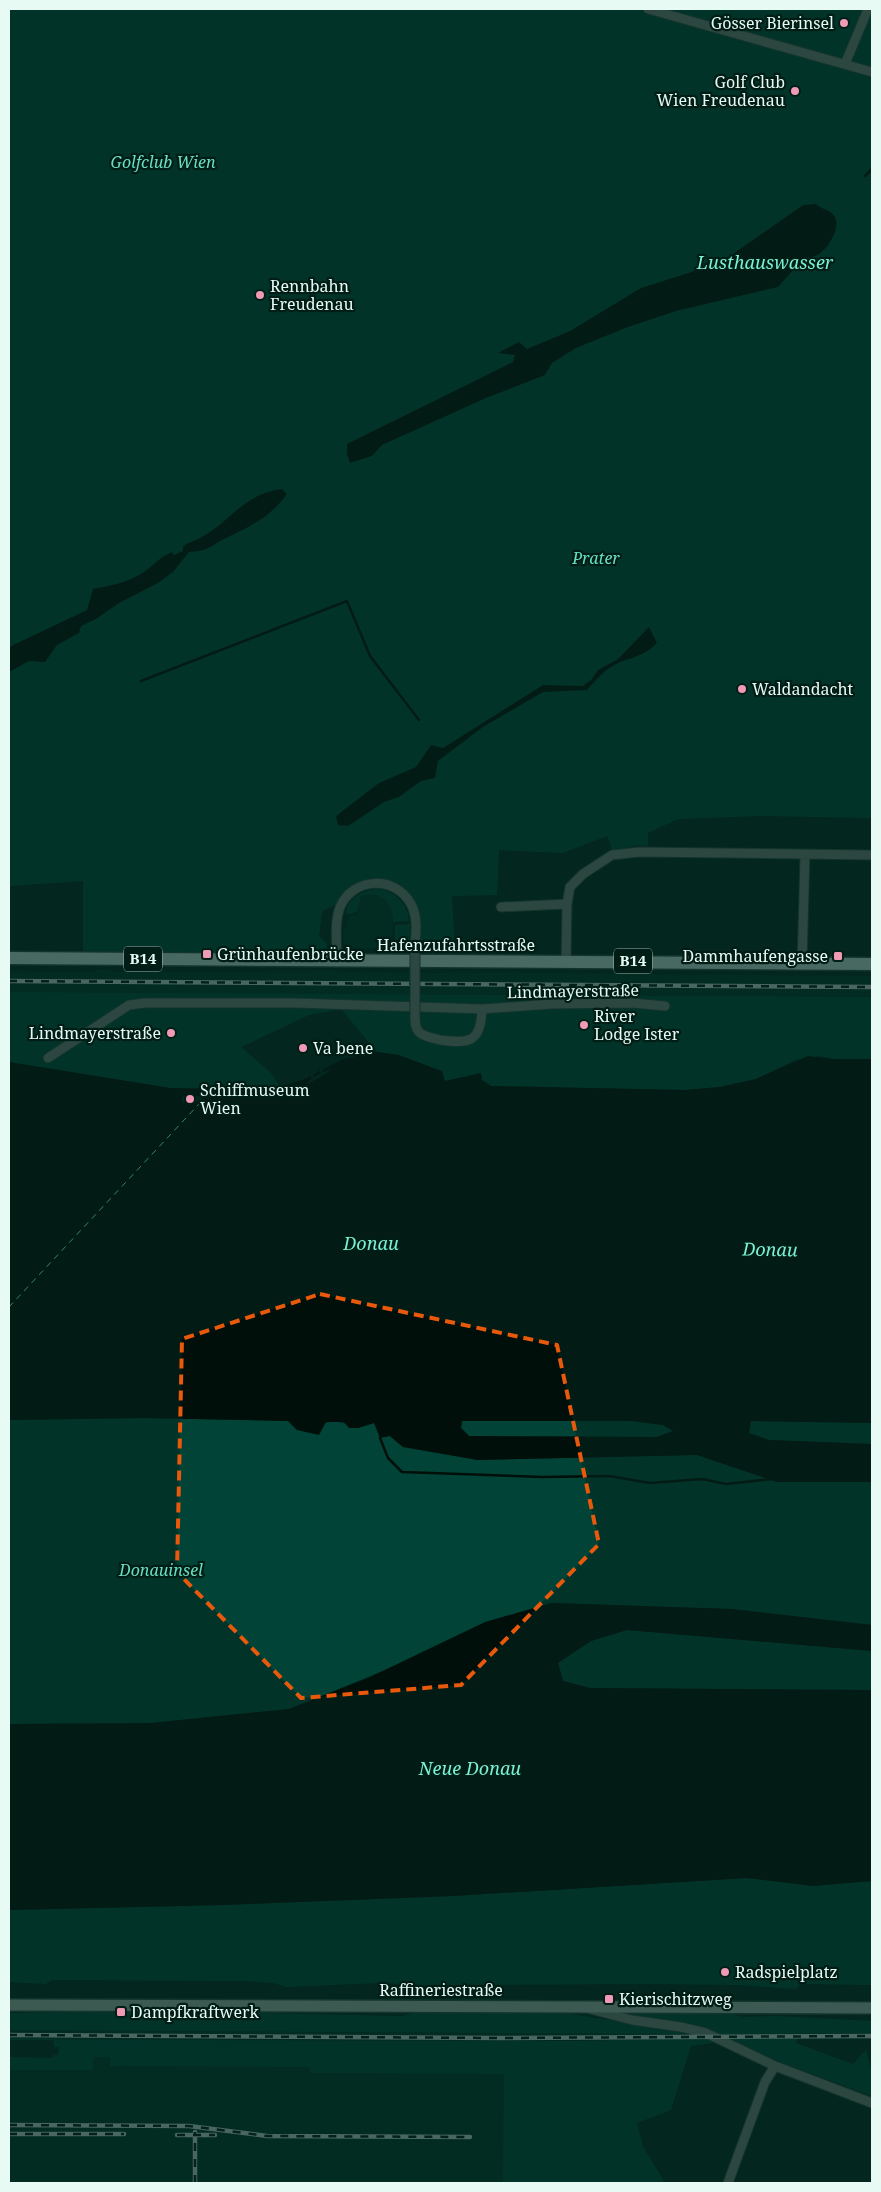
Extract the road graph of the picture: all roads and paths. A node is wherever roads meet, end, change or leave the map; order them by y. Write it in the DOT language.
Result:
graph roads {
  1 [pos="648,9"];
  2 [pos="868,9"];
  3 [pos="845,64"];
  4 [pos="872,72"];
  5 [pos="805,854"];
  6 [pos="872,855"];
  7 [pos="567,904"];
  8 [pos="501,908"];
  9 [pos="9,958"];
  10 [pos="337,962"];
  11 [pos="566,962"];
  12 [pos="872,964"];
  13 [pos="802,965"];
  14 [pos="665,1006"];
  15 [pos="482,1009"];
  16 [pos="48,1058"];
  17 [pos="9,2005"];
  18 [pos="585,2007"];
  19 [pos="872,2008"];
  20 [pos="775,2066"];
  21 [pos="872,2103"];
  22 [pos="728,2183"];
  1 -- 3 [label="street"];
  2 -- 3 [label="street"];
  3 -- 4 [label="street"];
  5 -- 6 [label="street"];
  5 -- 7 [label="street"];
  5 -- 13 [label="street"];
  7 -- 8 [label="street"];
  7 -- 11 [label="street"];
  9 -- 10 [label="main road, Hafenzufahrtsstraße / B14"];
  10 -- 11 [label="main road, Hafenzufahrtsstraße / B14"];
  10 -- 15 [label="street, bridge"];
  11 -- 13 [label="main road, Hafenzufahrtsstraße / B14"];
  12 -- 13 [label="main road, Hafenzufahrtsstraße / B14"];
  14 -- 15 [label="street, Lindmayerstraße"];
  15 -- 16 [label="street, Lindmayerstraße"];
  17 -- 18 [label="main road, Raffineriestraße"];
  18 -- 19 [label="main road, Raffineriestraße"];
  18 -- 20 [label="street"];
  20 -- 21 [label="street"];
  20 -- 22 [label="street"];
}
